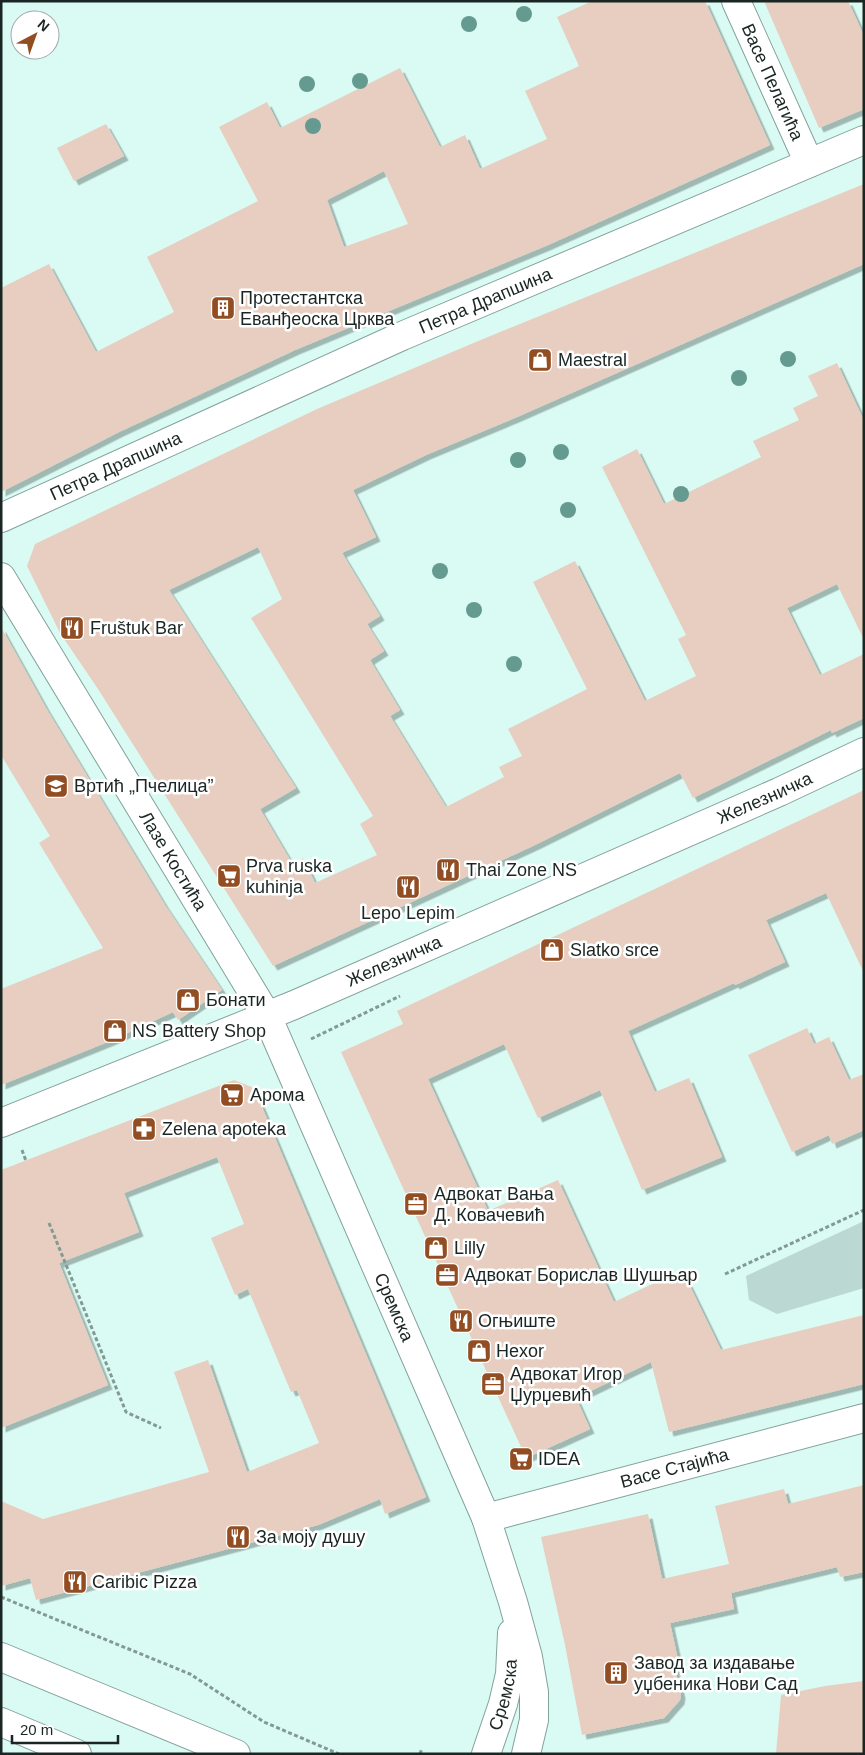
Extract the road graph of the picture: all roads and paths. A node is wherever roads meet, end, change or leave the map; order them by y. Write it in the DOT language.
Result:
graph roads {
  1 [pos="736,1"];
  2 [pos="864,140"];
  3 [pos="809,163"];
  4 [pos="1,518"];
  5 [pos="2,578"];
  6 [pos="864,752"];
  7 [pos="267,1016"];
  8 [pos="1,1124"];
  9 [pos="22,1150"];
  10 [pos="26,1161"];
  11 [pos="864,1210"];
  12 [pos="50,1223"];
  13 [pos="725,1274"];
  14 [pos="864,1418"];
  15 [pos="161,1428"];
  16 [pos="486,1518"];
  17 [pos="1,1597"];
  18 [pos="513,1602"];
  19 [pos="1,1656"];
  20 [pos="1,1722"];
  21 [pos="422,1748"];
  22 [pos="77,1754"];
  23 [pos="236,1754"];
  24 [pos="339,1754"];
  25 [pos="420,1754"];
  26 [pos="486,1754"];
  27 [pos="526,1754"];
  1 -- 3 [label="street, Васе Пелагића"];
  2 -- 3 [label="street, Петра Драпшина"];
  3 -- 4 [label="street, Петра Драпшина"];
  5 -- 7 [label="street, Лазе Костића"];
  6 -- 7 [label="street, Железничка"];
  7 -- 8 [label="street, Железничка"];
  7 -- 16 [label="street, Сремска"];
  9 -- 10 [label="path"];
  11 -- 13 [label="path"];
  12 -- 15 [label="path"];
  14 -- 16 [label="street, Васе Стајића"];
  16 -- 18 [label="street, Сремска"];
  17 -- 24 [label="path"];
  18 -- 26 [label="street, Сремска"];
  18 -- 27 [label="street, Сремска"];
  19 -- 23 [label="street"];
  20 -- 22 [label="street"];
  21 -- 25 [label="path"];
}
